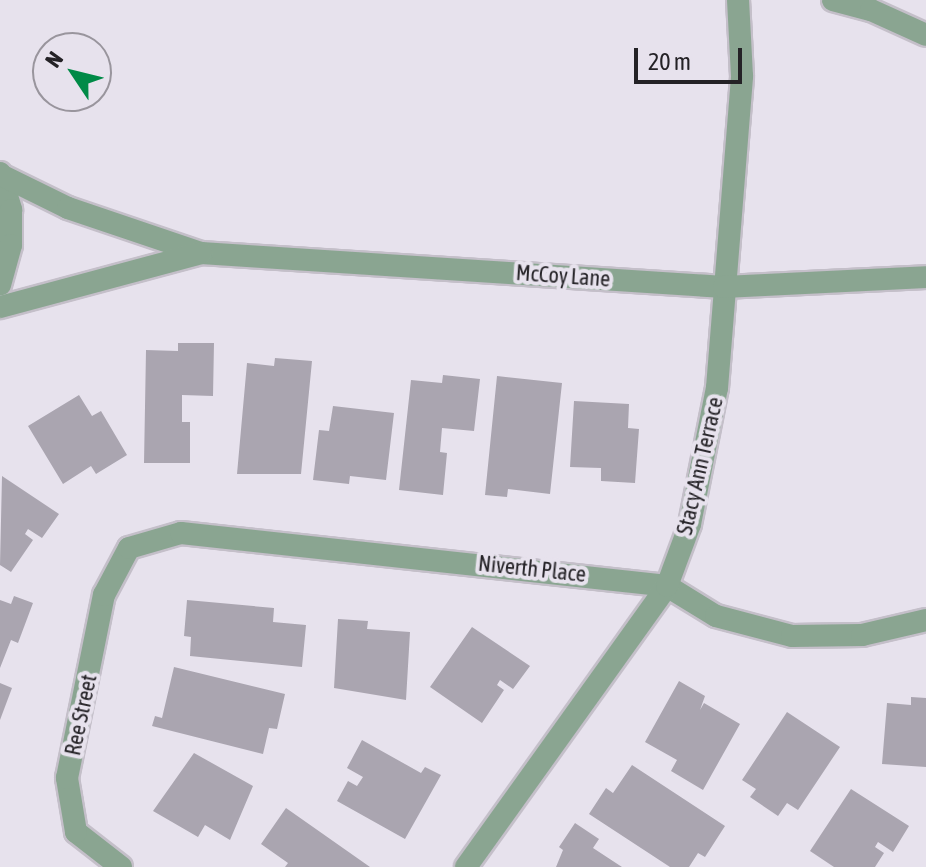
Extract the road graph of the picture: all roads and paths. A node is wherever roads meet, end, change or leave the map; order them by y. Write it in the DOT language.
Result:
graph roads {
  1 [pos="738,0"];
  2 [pos="833,0"];
  3 [pos="926,35"];
  4 [pos="1,174"];
  5 [pos="201,253"];
  6 [pos="926,277"];
  7 [pos="0,285"];
  8 [pos="724,287"];
  9 [pos="0,307"];
  10 [pos="129,548"];
  11 [pos="667,586"];
  12 [pos="926,620"];
  13 [pos="121,867"];
  14 [pos="466,867"];
  1 -- 8 [label="street, Stacy Ann Terrace"];
  2 -- 3 [label="street"];
  4 -- 5 [label="street, McCoy Lane"];
  4 -- 7 [label="street"];
  5 -- 8 [label="street, McCoy Lane"];
  5 -- 9 [label="street, McCoy Lane"];
  6 -- 8 [label="street, McCoy Lane"];
  8 -- 11 [label="street, Stacy Ann Terrace"];
  10 -- 11 [label="street, Niverth Place"];
  10 -- 13 [label="street, Ree Street"];
  11 -- 12 [label="street, Niverth Place"];
  11 -- 14 [label="street, Stacy Ann Terrace"];
}
